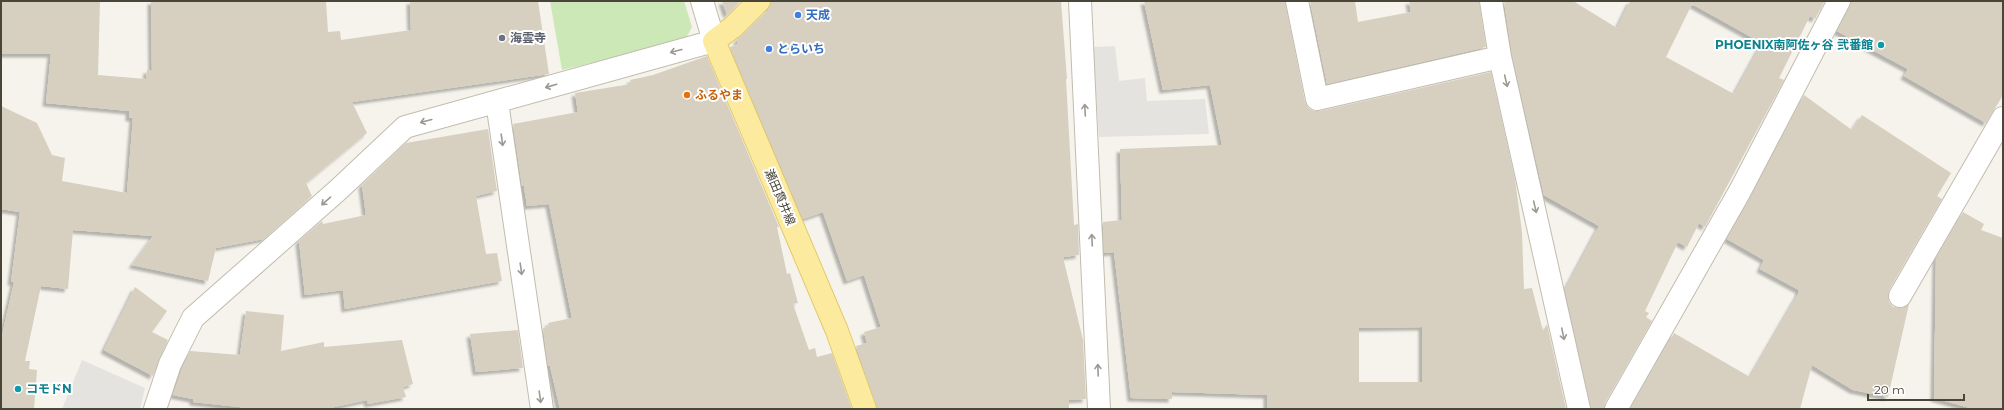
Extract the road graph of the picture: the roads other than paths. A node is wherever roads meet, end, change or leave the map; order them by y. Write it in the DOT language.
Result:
graph roads {
  1 [pos="702,1"];
  2 [pos="759,1"];
  3 [pos="1080,1"];
  4 [pos="1297,1"];
  5 [pos="1491,1"];
  6 [pos="1839,1"];
  7 [pos="714,41"];
  8 [pos="1500,57"];
  9 [pos="497,102"];
  10 [pos="2003,118"];
  11 [pos="1900,296"];
  12 [pos="155,409"];
  13 [pos="542,409"];
  14 [pos="865,409"];
  15 [pos="1099,409"];
  16 [pos="1579,409"];
  17 [pos="1616,409"];
  1 -- 7 [label="street"];
  2 -- 7 [label="main road"];
  15 -- 3 [label="street, one-way"];
  4 -- 8 [label="street"];
  5 -- 8 [label="street"];
  6 -- 17 [label="street"];
  7 -- 9 [label="street, one-way"];
  7 -- 14 [label="main road, 瀬田貫井線"];
  8 -- 16 [label="street, one-way"];
  9 -- 12 [label="street, one-way"];
  9 -- 13 [label="street, one-way"];
  10 -- 11 [label="street"];
}
